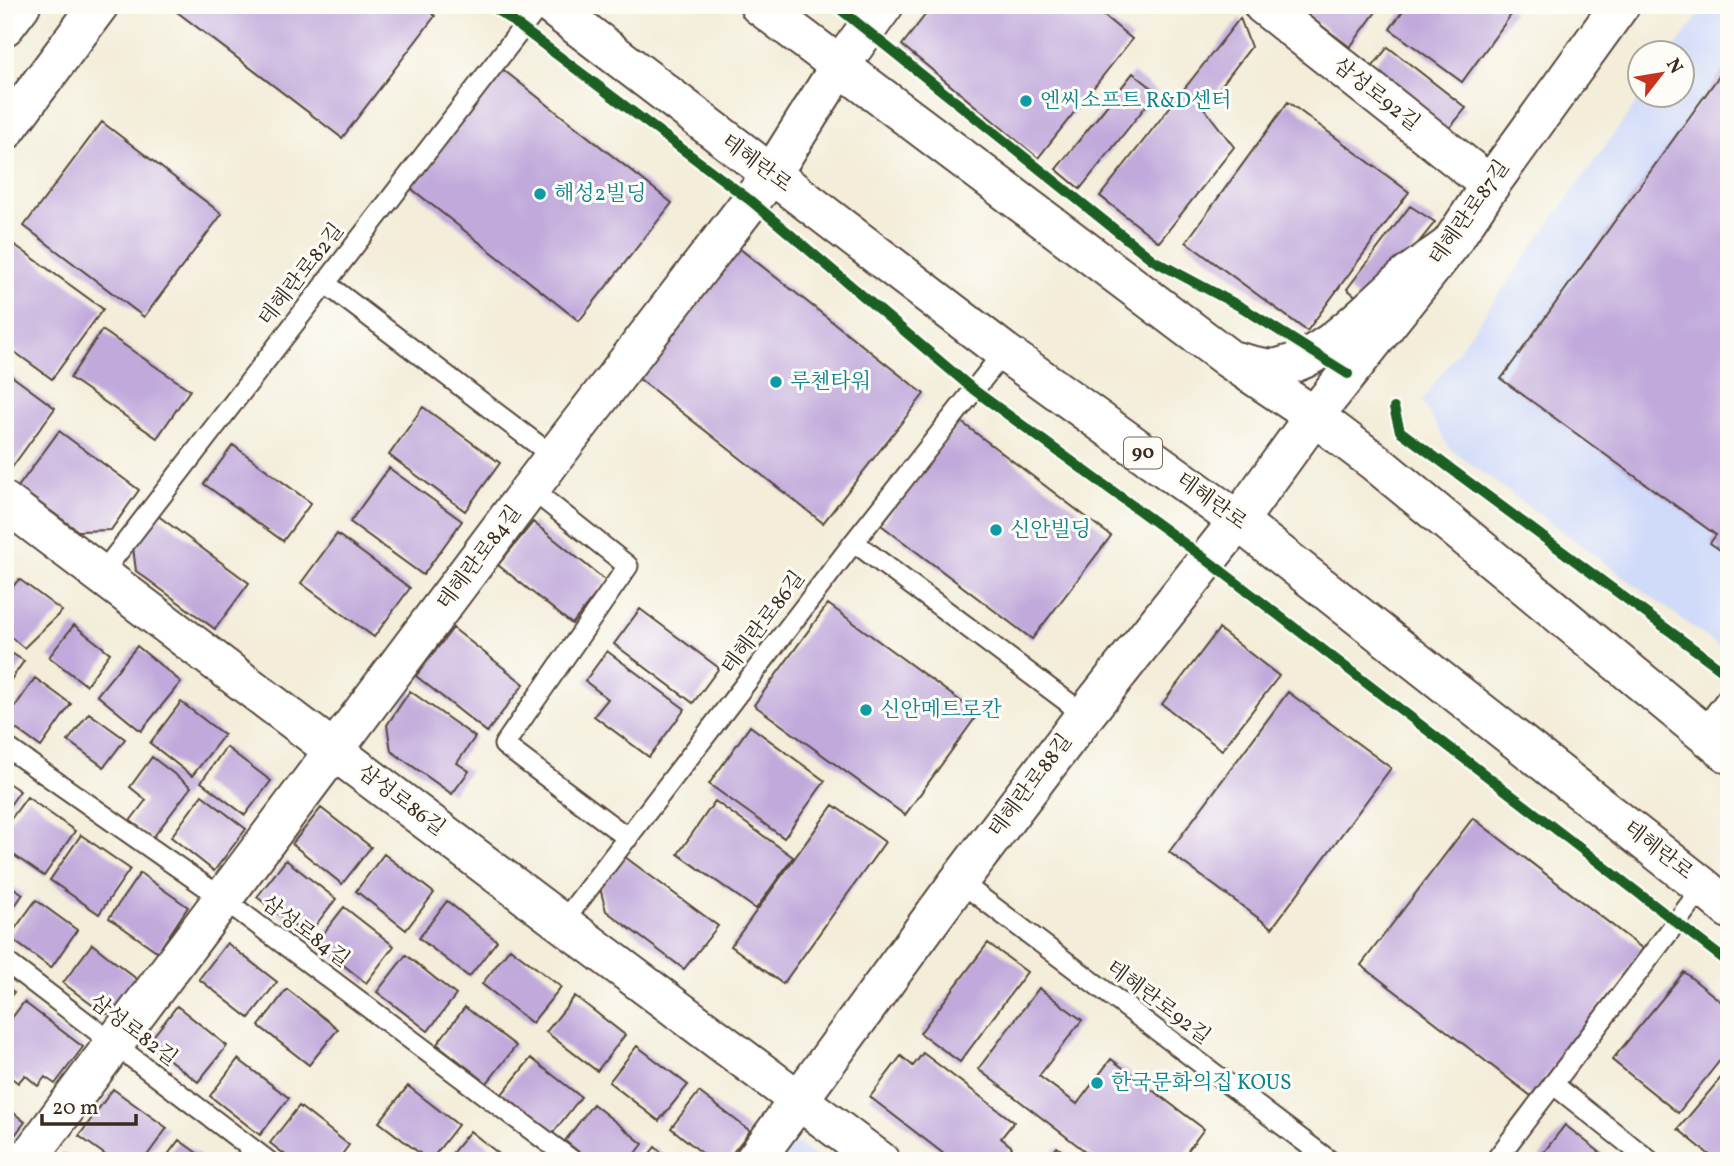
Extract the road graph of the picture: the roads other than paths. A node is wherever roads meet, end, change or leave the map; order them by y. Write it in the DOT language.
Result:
graph roads {
  1 [pos="21,5"];
  2 [pos="99,5"];
  3 [pos="540,5"];
  4 [pos="550,5"];
  5 [pos="759,5"];
  6 [pos="884,5"];
  7 [pos="1263,5"];
  8 [pos="1620,5"];
  9 [pos="5,26"];
  10 [pos="839,68"];
  11 [pos="5,131"];
  12 [pos="771,175"];
  13 [pos="1490,185"];
  14 [pos="1450,245"];
  15 [pos="324,283"];
  16 [pos="1004,352"];
  17 [pos="1229,359"];
  18 [pos="1314,416"];
  19 [pos="554,457"];
  20 [pos="531,489"];
  21 [pos="5,502"];
  22 [pos="1238,521"];
  23 [pos="855,542"];
  24 [pos="102,573"];
  25 [pos="1729,695"];
  26 [pos="1084,715"];
  27 [pos="1716,742"];
  28 [pos="5,746"];
  29 [pos="335,752"];
  30 [pos="628,838"];
  31 [pos="959,881"];
  32 [pos="222,898"];
  33 [pos="1716,898"];
  34 [pos="562,923"];
  35 [pos="5,961"];
  36 [pos="114,1045"];
  37 [pos="1553,1084"];
  38 [pos="797,1100"];
  39 [pos="26,1161"];
  40 [pos="268,1161"];
  41 [pos="573,1161"];
  42 [pos="754,1161"];
  43 [pos="880,1161"];
  44 [pos="1330,1161"];
  45 [pos="1495,1161"];
  46 [pos="1650,1161"];
  1 -- 9 [label="street"];
  2 -- 11 [label="street"];
  3 -- 15 [label="lane, 테헤란로82길"];
  4 -- 12 [label="street, 테헤란로 / 90"];
  5 -- 10 [label="street"];
  6 -- 10 [label="street, 테헤란로84길"];
  7 -- 13 [label="street, 삼성로92길"];
  8 -- 13 [label="street, 테헤란로87길"];
  10 -- 12 [label="street, 테헤란로84길"];
  10 -- 17 [label="street"];
  12 -- 16 [label="street, 테헤란로 / 90"];
  12 -- 19 [label="street, 테헤란로84길"];
  13 -- 14 [label="street, 테헤란로87길"];
  14 -- 17 [label="street"];
  14 -- 18 [label="street, 테헤란로87길"];
  15 -- 19 [label="lane"];
  15 -- 24 [label="lane, 테헤란로82길"];
  16 -- 22 [label="street, 테헤란로 / 90"];
  16 -- 23 [label="lane, 테헤란로86길"];
  17 -- 18 [label="street"];
  18 -- 22 [label="street, 테헤란로88길"];
  18 -- 27 [label="street"];
  19 -- 20 [label="street, 테헤란로84길"];
  20 -- 29 [label="street, 테헤란로84길"];
  20 -- 30 [label="lane"];
  21 -- 24 [label="street, 삼성로86길"];
  22 -- 26 [label="street, 테헤란로88길"];
  22 -- 33 [label="street, 테헤란로 / 90"];
  23 -- 26 [label="lane"];
  23 -- 30 [label="lane, 테헤란로86길"];
  24 -- 29 [label="street, 삼성로86길"];
  25 -- 27 [label="lane"];
  26 -- 31 [label="street, 테헤란로88길"];
  28 -- 32 [label="lane, 삼성로84길"];
  29 -- 32 [label="street, 테헤란로84길"];
  29 -- 34 [label="street, 삼성로86길"];
  30 -- 34 [label="lane, 테헤란로86길"];
  31 -- 38 [label="street, 테헤란로88길"];
  31 -- 44 [label="lane, 테헤란로92길"];
  32 -- 36 [label="street, 테헤란로84길"];
  32 -- 41 [label="lane, 삼성로84길"];
  33 -- 37 [label="lane"];
  34 -- 38 [label="street, 삼성로86길"];
  35 -- 36 [label="lane, 삼성로82길"];
  36 -- 39 [label="street, 테헤란로84길"];
  36 -- 40 [label="lane, 삼성로82길"];
  37 -- 45 [label="lane"];
  37 -- 46 [label="lane"];
  38 -- 42 [label="street, 테헤란로88길"];
  38 -- 43 [label="street, 삼성로86길"];
}
